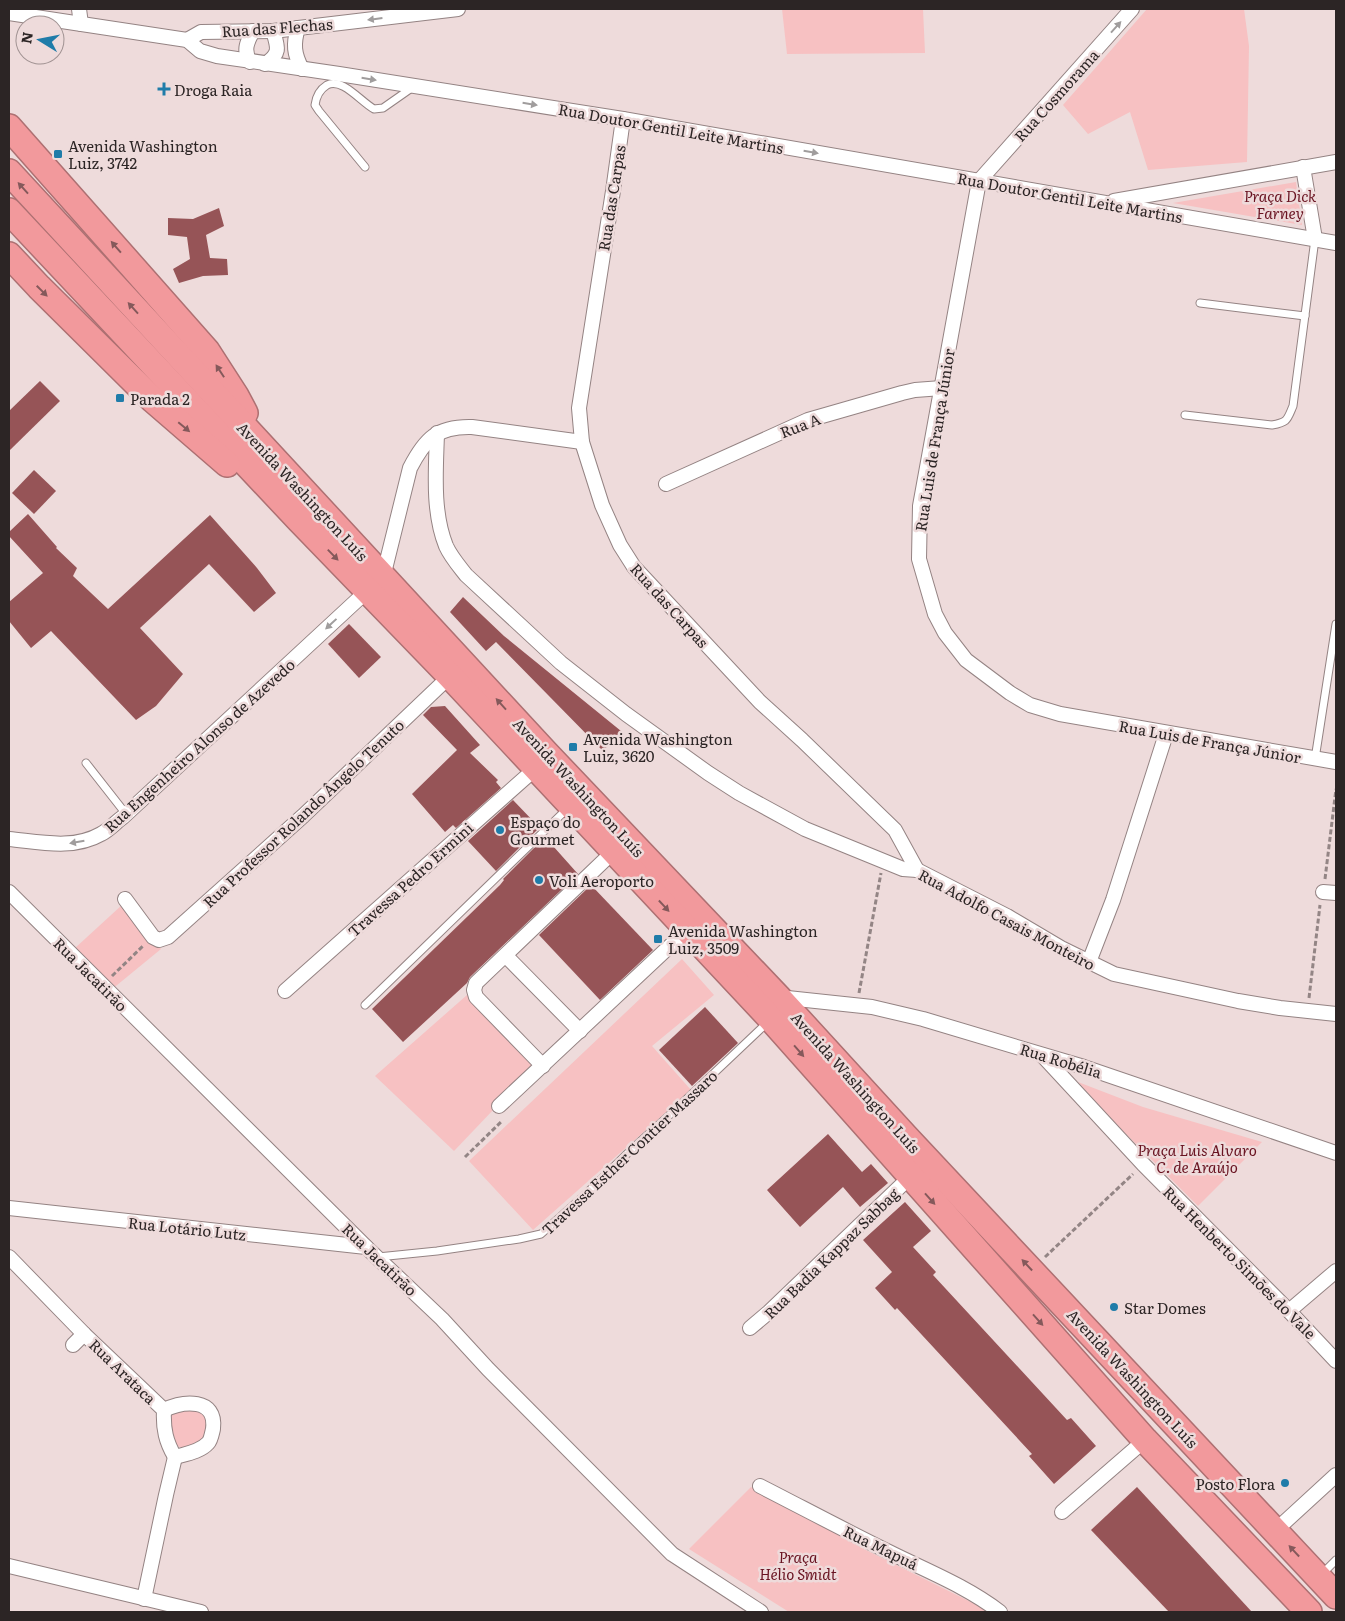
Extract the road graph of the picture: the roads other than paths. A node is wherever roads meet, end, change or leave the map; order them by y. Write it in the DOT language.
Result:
graph roads {
  1 [pos="79,9"];
  2 [pos="458,9"];
  3 [pos="1132,9"];
  4 [pos="9,13"];
  5 [pos="81,24"];
  6 [pos="298,28"];
  7 [pos="273,30"];
  8 [pos="253,31"];
  9 [pos="187,40"];
  10 [pos="250,62"];
  11 [pos="264,64"];
  12 [pos="302,69"];
  13 [pos="415,86"];
  14 [pos="622,119"];
  15 [pos="9,127"];
  16 [pos="1336,162"];
  17 [pos="365,167"];
  18 [pos="1304,167"];
  19 [pos="9,172"];
  20 [pos="979,181"];
  21 [pos="1103,203"];
  22 [pos="9,211"];
  23 [pos="1315,239"];
  24 [pos="1336,243"];
  25 [pos="9,255"];
  26 [pos="1200,303"];
  27 [pos="1305,316"];
  28 [pos="157,352"];
  29 [pos="942,388"];
  30 [pos="1186,415"];
  31 [pos="437,433"];
  32 [pos="582,442"];
  33 [pos="261,444"];
  34 [pos="666,484"];
  35 [pos="299,520"];
  36 [pos="375,584"];
  37 [pos="1336,624"];
  38 [pos="450,676"];
  39 [pos="1166,734"];
  40 [pos="1315,759"];
  41 [pos="86,762"];
  42 [pos="1336,762"];
  43 [pos="535,768"];
  44 [pos="570,806"];
  45 [pos="126,814"];
  46 [pos="9,839"];
  47 [pos="613,852"];
  48 [pos="917,870"];
  49 [pos="9,892"];
  50 [pos="125,899"];
  51 [pos="687,930"];
  52 [pos="506,956"];
  53 [pos="1089,962"];
  54 [pos="285,991"];
  55 [pos="365,1004"];
  56 [pos="775,1008"];
  57 [pos="1336,1014"];
  58 [pos="580,1031"];
  59 [pos="1041,1054"];
  60 [pos="543,1066"];
  61 [pos="499,1106"];
  62 [pos="1336,1153"];
  63 [pos="910,1177"];
  64 [pos="9,1208"];
  65 [pos="366,1247"];
  66 [pos="9,1257"];
  67 [pos="378,1257"];
  68 [pos="1336,1271"];
  69 [pos="1289,1311"];
  70 [pos="750,1328"];
  71 [pos="84,1334"];
  72 [pos="73,1345"];
  73 [pos="1336,1361"];
  74 [pos="164,1410"];
  75 [pos="1145,1440"];
  76 [pos="175,1457"];
  77 [pos="1336,1474"];
  78 [pos="760,1486"];
  79 [pos="1062,1512"];
  80 [pos="1275,1531"];
  81 [pos="1336,1560"];
  82 [pos="9,1566"];
  83 [pos="1319,1577"];
  84 [pos="1336,1596"];
  85 [pos="144,1599"];
  86 [pos="200,1612"];
  87 [pos="761,1612"];
  88 [pos="1000,1612"];
  89 [pos="1309,1612"];
  1 -- 5 [label="street"];
  2 -- 6 [label="street, Rua das Flechas, one-way"];
  20 -- 3 [label="street, Rua Cosmorama, one-way"];
  4 -- 5 [label="street, Rua Doutor Gentil Leite Martins"];
  5 -- 9 [label="street, Rua Doutor Gentil Leite Martins"];
  6 -- 7 [label="street, Rua das Flechas"];
  6 -- 12 [label="street"];
  7 -- 8 [label="street, Rua das Flechas"];
  7 -- 11 [label="street"];
  8 -- 9 [label="street, Rua das Flechas"];
  8 -- 10 [label="street"];
  9 -- 10 [label="street, Rua Doutor Gentil Leite Martins"];
  10 -- 11 [label="street, Rua Doutor Gentil Leite Martins"];
  11 -- 12 [label="street, Rua Doutor Gentil Leite Martins"];
  12 -- 13 [label="street, Rua Doutor Gentil Leite Martins, one-way"];
  13 -- 14 [label="street, Rua Doutor Gentil Leite Martins, one-way"];
  13 -- 17 [label="lane"];
  14 -- 20 [label="street, Rua Doutor Gentil Leite Martins, one-way"];
  14 -- 32 [label="street, Rua das Carpas"];
  33 -- 15 [label="highway, one-way"];
  16 -- 18 [label="street"];
  18 -- 21 [label="street"];
  18 -- 23 [label="street"];
  28 -- 19 [label="highway, Avenida Washington Luís, one-way"];
  20 -- 21 [label="street, Rua Doutor Gentil Leite Martins"];
  20 -- 29 [label="street, Rua Luis de França Júnior"];
  21 -- 23 [label="street, Rua Doutor Gentil Leite Martins"];
  22 -- 28 [label="highway, Avenida Washington Luís"];
  23 -- 24 [label="street, Rua Doutor Gentil Leite Martins"];
  23 -- 27 [label="lane"];
  25 -- 35 [label="highway, one-way"];
  26 -- 27 [label="lane"];
  27 -- 30 [label="lane"];
  28 -- 33 [label="highway, Avenida Washington Luís"];
  28 -- 35 [label="highway, Avenida Washington Luís"];
  29 -- 34 [label="street, Rua A"];
  29 -- 39 [label="street, Rua Luis de França Júnior"];
  31 -- 32 [label="street"];
  31 -- 36 [label="street"];
  31 -- 48 [label="street, Rua Adolfo Casais Monteiro"];
  32 -- 48 [label="street, Rua das Carpas"];
  33 -- 36 [label="highway, Avenida Washington Luís"];
  35 -- 36 [label="highway, Avenida Washington Luís, one-way"];
  36 -- 38 [label="highway, Avenida Washington Luís"];
  36 -- 45 [label="street, Rua Engenheiro Alonso de Azevedo, one-way"];
  56 -- 36 [label="highway, Avenida Washington Luís, one-way"];
  37 -- 40 [label="lane"];
  38 -- 43 [label="highway, Avenida Washington Luís"];
  38 -- 50 [label="street, Rua Professor Rolando Ângelo Tenuto"];
  39 -- 40 [label="street, Rua Luis de França Júnior"];
  39 -- 53 [label="street"];
  40 -- 42 [label="street, Rua Luis de França Júnior"];
  41 -- 45 [label="lane"];
  43 -- 44 [label="highway, Avenida Washington Luís"];
  43 -- 54 [label="street, Travessa Pedro Ermini"];
  44 -- 47 [label="highway, Avenida Washington Luís"];
  44 -- 55 [label="lane"];
  45 -- 46 [label="street, Rua Engenheiro Alonso de Azevedo, one-way"];
  47 -- 51 [label="highway, Avenida Washington Luís, one-way"];
  47 -- 52 [label="street"];
  48 -- 53 [label="street, Rua Adolfo Casais Monteiro"];
  49 -- 65 [label="street, Rua Jacatirão"];
  51 -- 56 [label="highway, Avenida Washington Luís"];
  51 -- 58 [label="street"];
  52 -- 58 [label="street"];
  52 -- 60 [label="street"];
  53 -- 57 [label="street, Rua Adolfo Casais Monteiro"];
  56 -- 59 [label="street, Rua Robélia"];
  56 -- 63 [label="highway, Avenida Washington Luís, one-way"];
  56 -- 67 [label="lane, Travessa Esther Contier Massaro"];
  80 -- 56 [label="highway, Avenida Washington Luís, one-way"];
  58 -- 60 [label="street"];
  59 -- 62 [label="street, Rua Robélia"];
  59 -- 69 [label="street, Rua Henberto Simões do Vale"];
  60 -- 61 [label="street"];
  63 -- 70 [label="street, Rua Badia Kappaz Sabbag"];
  63 -- 75 [label="highway, Avenida Washington Luís, one-way"];
  64 -- 65 [label="street, Rua Lotário Lutz"];
  65 -- 67 [label="street, Rua Jacatirão"];
  66 -- 71 [label="street, Rua Arataca"];
  67 -- 87 [label="street, Rua Jacatirão"];
  68 -- 69 [label="street"];
  69 -- 73 [label="street, Rua Henberto Simões do Vale"];
  71 -- 72 [label="street"];
  71 -- 74 [label="street, Rua Arataca"];
  74 -- 76 [label="street, Rua Arataca"];
  74 -- 76 [label="street"];
  75 -- 79 [label="street"];
  75 -- 89 [label="highway, Avenida Washington Luís"];
  76 -- 85 [label="street"];
  77 -- 80 [label="street"];
  78 -- 88 [label="street, Rua Mapuá"];
  83 -- 80 [label="highway, Avenida Washington Luís, one-way"];
  81 -- 83 [label="lane"];
  82 -- 85 [label="street"];
  83 -- 84 [label="highway, Avenida Washington Luís"];
  85 -- 86 [label="street"];
}
